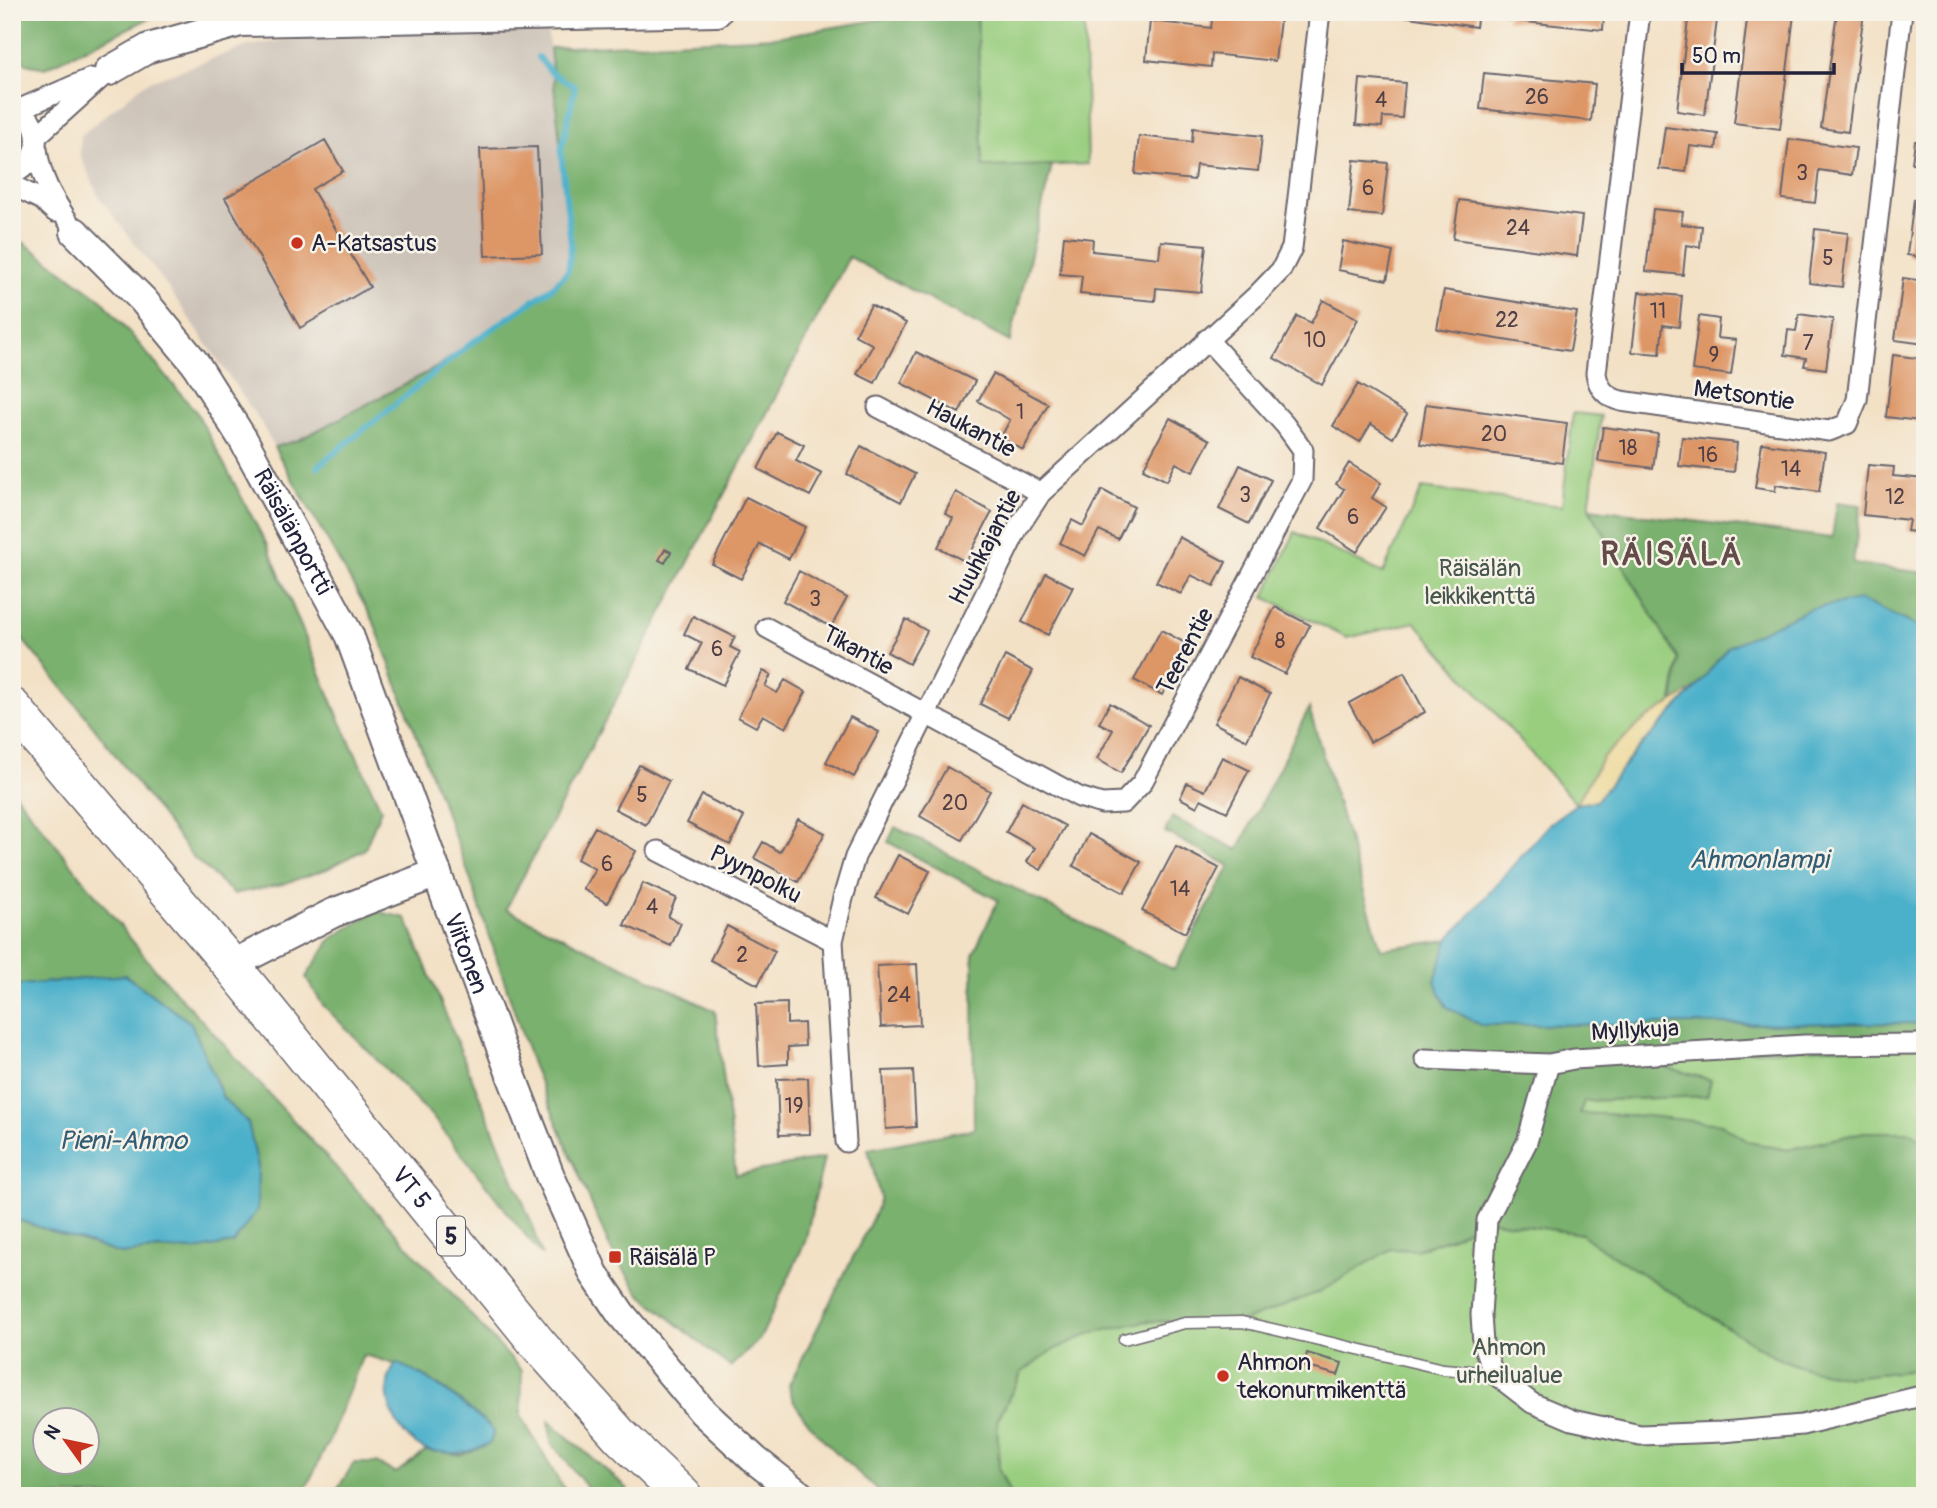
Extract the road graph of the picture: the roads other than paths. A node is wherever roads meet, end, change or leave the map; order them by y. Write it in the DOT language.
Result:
graph roads {
  1 [pos="717,12"];
  2 [pos="1320,12"];
  3 [pos="1640,12"];
  4 [pos="1902,12"];
  5 [pos="108,71"];
  6 [pos="16,107"];
  7 [pos="37,142"];
  8 [pos="12,176"];
  9 [pos="12,185"];
  10 [pos="75,232"];
  11 [pos="1207,339"];
  12 [pos="878,407"];
  13 [pos="1041,493"];
  14 [pos="766,628"];
  15 [pos="12,707"];
  16 [pos="927,716"];
  17 [pos="658,851"];
  18 [pos="437,873"];
  19 [pos="833,941"];
  20 [pos="231,965"];
  21 [pos="1925,1044"];
  22 [pos="1425,1059"];
  23 [pos="1549,1064"];
  24 [pos="846,1142"];
  25 [pos="1124,1339"];
  26 [pos="1493,1373"];
  27 [pos="1925,1395"];
  28 [pos="683,1496"];
  29 [pos="801,1496"];
  1 -- 5 [label="street"];
  2 -- 11 [label="street, Huuhkajantie"];
  3 -- 4 [label="street, Metsontie"];
  5 -- 6 [label="street"];
  5 -- 7 [label="street"];
  6 -- 7 [label="street"];
  7 -- 8 [label="street"];
  7 -- 10 [label="street"];
  9 -- 10 [label="street"];
  10 -- 18 [label="street, Räisälänportti"];
  11 -- 13 [label="street, Huuhkajantie"];
  11 -- 16 [label="street, Teerentie"];
  12 -- 13 [label="street, Haukantie"];
  13 -- 16 [label="street, Huuhkajantie"];
  14 -- 16 [label="street, Tikantie"];
  15 -- 20 [label="highway, 5"];
  16 -- 19 [label="street, Huuhkajantie"];
  17 -- 19 [label="street, Pyynpolku"];
  18 -- 20 [label="street"];
  18 -- 29 [label="street, Viitonen"];
  19 -- 24 [label="street, Huuhkajantie"];
  20 -- 28 [label="highway, VT 5 / 5"];
  21 -- 23 [label="street, Myllykuja"];
  22 -- 23 [label="street, Myllykuja"];
  23 -- 26 [label="street"];
  25 -- 26 [label="lane"];
  26 -- 27 [label="street"];
}
